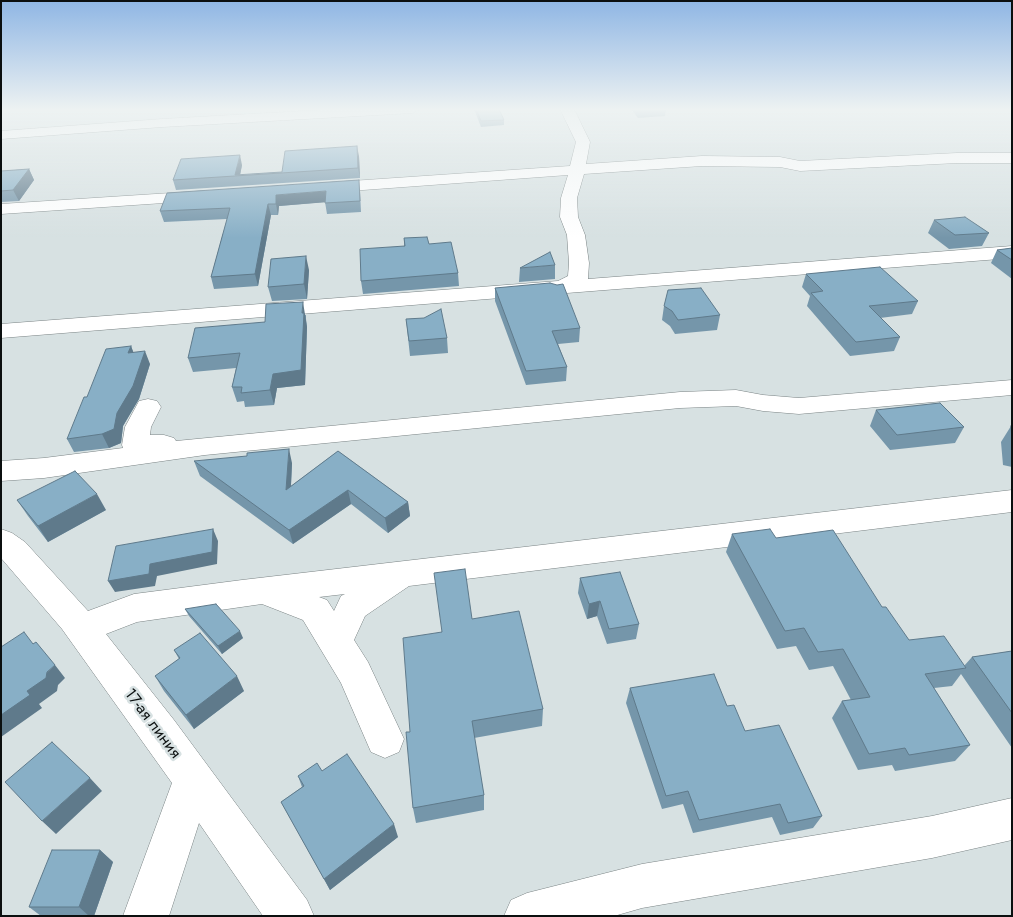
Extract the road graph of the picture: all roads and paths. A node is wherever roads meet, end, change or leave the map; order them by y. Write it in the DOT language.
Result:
graph roads {
  1 [pos="581,152"];
  2 [pos="1012,158"];
  3 [pos="578,171"];
  4 [pos="308,188"];
  5 [pos="219,194"];
  6 [pos="160,198"];
  7 [pos="1,209"];
  8 [pos="130,212"];
  9 [pos="1012,252"];
  10 [pos="567,286"];
  11 [pos="548,297"];
  12 [pos="1,331"];
  13 [pos="1012,387"];
  14 [pos="148,407"];
  15 [pos="205,446"];
  16 [pos="1,471"];
  17 [pos="1012,501"];
  18 [pos="1,541"];
  19 [pos="404,575"];
  20 [pos="263,590"];
  21 [pos="81,629"];
  22 [pos="336,642"];
  23 [pos="385,739"];
  24 [pos="193,779"];
  25 [pos="1012,819"];
  26 [pos="146,916"];
  27 [pos="291,916"];
  28 [pos="528,916"];
  1 -- 3 [label="street"];
  2 -- 3 [label="street"];
  3 -- 4 [label="street"];
  3 -- 10 [label="street"];
  5 -- 6 [label="street"];
  6 -- 7 [label="street"];
  6 -- 8 [label="street"];
  9 -- 10 [label="street"];
  10 -- 11 [label="street"];
  10 -- 12 [label="street"];
  13 -- 15 [label="street"];
  14 -- 15 [label="street"];
  15 -- 16 [label="street"];
  17 -- 19 [label="street"];
  18 -- 21 [label="street, 17-ая линия"];
  19 -- 20 [label="street"];
  19 -- 22 [label="street"];
  20 -- 21 [label="street"];
  20 -- 22 [label="street"];
  21 -- 24 [label="street, 17-ая линия"];
  22 -- 23 [label="street"];
  24 -- 26 [label="street"];
  24 -- 27 [label="street, 17-ая линия"];
  25 -- 28 [label="street"];
}
